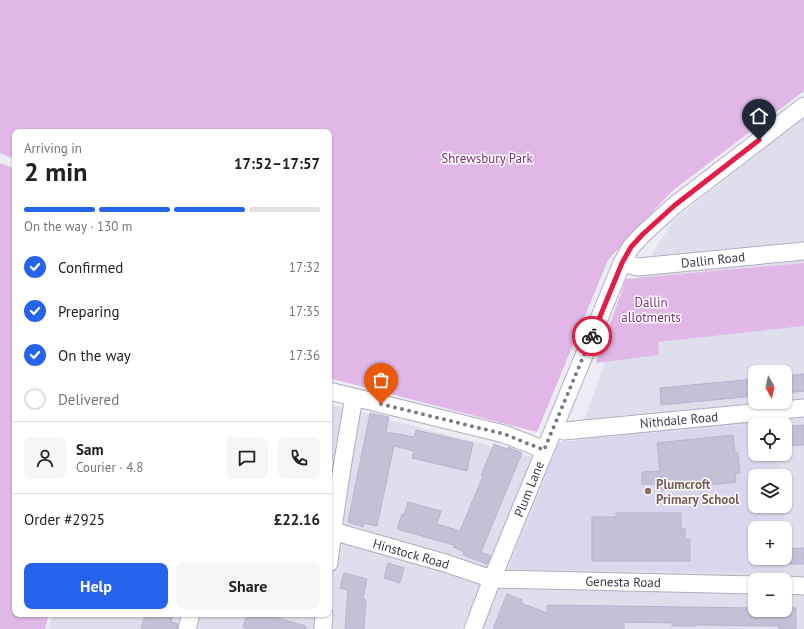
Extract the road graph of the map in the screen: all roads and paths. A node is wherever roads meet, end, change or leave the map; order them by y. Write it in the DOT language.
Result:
graph roads {
  1 [pos="804,106"];
  2 [pos="804,251"];
  3 [pos="622,263"];
  4 [pos="332,392"];
  5 [pos="354,397"];
  6 [pos="804,408"];
  7 [pos="554,428"];
  8 [pos="544,450"];
  9 [pos="332,524"];
  10 [pos="332,530"];
  11 [pos="492,580"];
  12 [pos="748,585"];
  13 [pos="792,585"];
  14 [pos="804,586"];
  15 [pos="190,617"];
  16 [pos="324,617"];
  17 [pos="187,629"];
  18 [pos="323,629"];
  19 [pos="473,629"];
  1 -- 3 [label="street, Plum Lane"];
  2 -- 3 [label="street, Dallin Road"];
  3 -- 7 [label="street, Plum Lane"];
  4 -- 5 [label="street"];
  5 -- 8 [label="street"];
  5 -- 9 [label="street"];
  6 -- 7 [label="street, Nithdale Road"];
  7 -- 8 [label="street, Plum Lane"];
  8 -- 11 [label="street, Plum Lane"];
  10 -- 11 [label="street, Hinstock Road"];
  11 -- 12 [label="street, Genesta Road"];
  11 -- 19 [label="street, Plum Lane"];
  13 -- 14 [label="street"];
  15 -- 17 [label="street"];
  16 -- 18 [label="street"];
}
